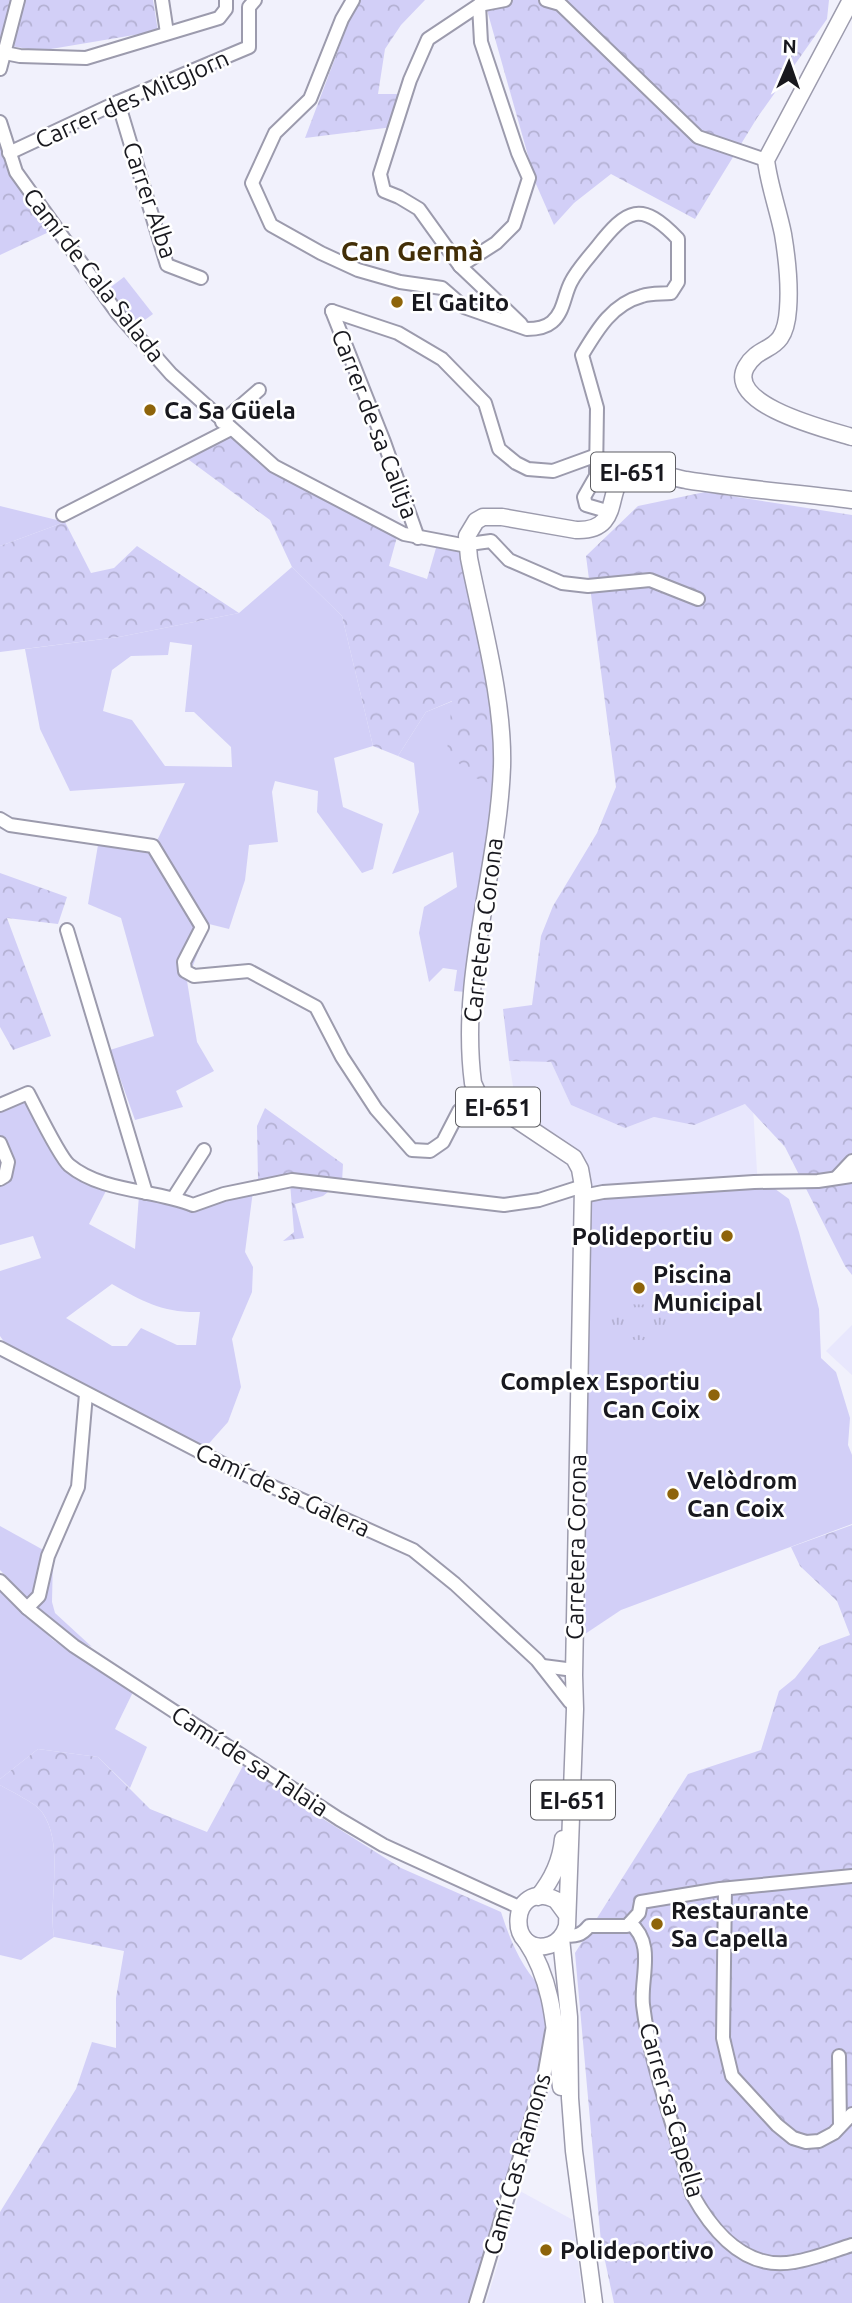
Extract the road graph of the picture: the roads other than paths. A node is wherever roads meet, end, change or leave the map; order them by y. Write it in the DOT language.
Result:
graph roads {
  1 [pos="19,0"];
  2 [pos="162,0"];
  3 [pos="226,0"];
  4 [pos="255,0"];
  5 [pos="353,0"];
  6 [pos="505,0"];
  7 [pos="546,0"];
  8 [pos="851,0"];
  9 [pos="479,5"];
  10 [pos="167,33"];
  11 [pos="5,53"];
  12 [pos="0,69"];
  13 [pos="118,102"];
  14 [pos="0,122"];
  15 [pos="9,153"];
  16 [pos="766,160"];
  17 [pos="460,266"];
  18 [pos="201,278"];
  19 [pos="527,329"];
  20 [pos="258,390"];
  21 [pos="227,426"];
  22 [pos="852,438"];
  23 [pos="597,455"];
  24 [pos="852,500"];
  25 [pos="610,512"];
  26 [pos="63,515"];
  27 [pos="418,538"];
  28 [pos="467,545"];
  29 [pos="698,598"];
  30 [pos="0,818"];
  31 [pos="67,930"];
  32 [pos="478,1094"];
  33 [pos="0,1105"];
  34 [pos="0,1143"];
  35 [pos="204,1150"];
  36 [pos="852,1161"];
  37 [pos="852,1176"];
  38 [pos="835,1178"];
  39 [pos="0,1179"];
  40 [pos="583,1191"];
  41 [pos="146,1193"];
  42 [pos="174,1197"];
  43 [pos="0,1348"];
  44 [pos="86,1394"];
  45 [pos="0,1581"];
  46 [pos="27,1608"];
  47 [pos="543,1665"];
  48 [pos="574,1676"];
  49 [pos="554,1679"];
  50 [pos="570,1702"];
  51 [pos="852,1876"];
  52 [pos="725,1889"];
  53 [pos="538,1897"];
  54 [pos="521,1908"];
  55 [pos="567,1915"];
  56 [pos="630,1923"];
  57 [pos="562,1936"];
  58 [pos="526,1940"];
  59 [pos="553,2024"];
  60 [pos="839,2056"];
  61 [pos="852,2114"];
  62 [pos="840,2125"];
  63 [pos="574,2151"];
  64 [pos="852,2245"];
  65 [pos="476,2303"];
  66 [pos="594,2303"];
  1 -- 11 [label="street"];
  2 -- 10 [label="street"];
  3 -- 10 [label="street"];
  4 -- 13 [label="street, Carrer des Mitgjorn"];
  5 -- 19 [label="street"];
  6 -- 9 [label="street"];
  7 -- 16 [label="street"];
  8 -- 16 [label="main road"];
  9 -- 17 [label="street"];
  9 -- 17 [label="street"];
  10 -- 11 [label="street"];
  11 -- 12 [label="street"];
  13 -- 15 [label="street, Carrer des Mitgjorn"];
  13 -- 18 [label="street, Carrer Alba"];
  14 -- 15 [label="street, Camí de Cala Salada"];
  15 -- 21 [label="street, Camí de Cala Salada"];
  16 -- 22 [label="main road"];
  17 -- 19 [label="street"];
  19 -- 23 [label="street"];
  20 -- 21 [label="street"];
  21 -- 26 [label="street"];
  21 -- 27 [label="street, Camí de Cala Salada"];
  23 -- 25 [label="street"];
  23 -- 27 [label="street, Carrer de sa Calitja"];
  24 -- 25 [label="main road, EI-651"];
  25 -- 28 [label="main road, EI-651"];
  27 -- 28 [label="street, Camí de Cala Salada"];
  28 -- 29 [label="street, Camí de Cala Salada"];
  28 -- 32 [label="main road, Carretera Corona / EI-651"];
  30 -- 32 [label="street"];
  31 -- 41 [label="street"];
  32 -- 40 [label="main road, Carretera Corona / EI-651"];
  33 -- 41 [label="street"];
  34 -- 39 [label="street"];
  35 -- 42 [label="street"];
  36 -- 38 [label="street"];
  37 -- 38 [label="street"];
  38 -- 40 [label="street"];
  40 -- 42 [label="street"];
  40 -- 48 [label="main road, Carretera Corona / EI-651"];
  41 -- 42 [label="street"];
  43 -- 44 [label="street, Camí de sa Galera"];
  44 -- 46 [label="street"];
  44 -- 47 [label="street, Camí de sa Galera"];
  45 -- 46 [label="street, Camí de sa Talaia"];
  46 -- 54 [label="street, Camí de sa Talaia"];
  47 -- 48 [label="street"];
  47 -- 49 [label="street, Camí de sa Galera"];
  48 -- 49 [label="street"];
  48 -- 50 [label="main road, Carretera Corona / EI-651"];
  48 -- 55 [label="main road, Carretera Corona / EI-651"];
  49 -- 50 [label="street, Camí de sa Galera"];
  50 -- 53 [label="main road, Carretera Corona / EI-651"];
  51 -- 52 [label="street"];
  52 -- 56 [label="street"];
  52 -- 62 [label="street"];
  53 -- 54 [label="main road, EI-651"];
  53 -- 55 [label="main road"];
  54 -- 58 [label="main road, EI-651"];
  55 -- 57 [label="main road, EI-651"];
  56 -- 57 [label="street"];
  56 -- 64 [label="street, Carrer sa Capella"];
  57 -- 58 [label="main road"];
  57 -- 63 [label="main road, EI-651"];
  58 -- 59 [label="main road, EI-651"];
  59 -- 63 [label="main road, EI-651"];
  59 -- 65 [label="street, Camí Cas Ramons"];
  60 -- 62 [label="street"];
  61 -- 62 [label="street"];
  63 -- 66 [label="main road, EI-651"];
}
